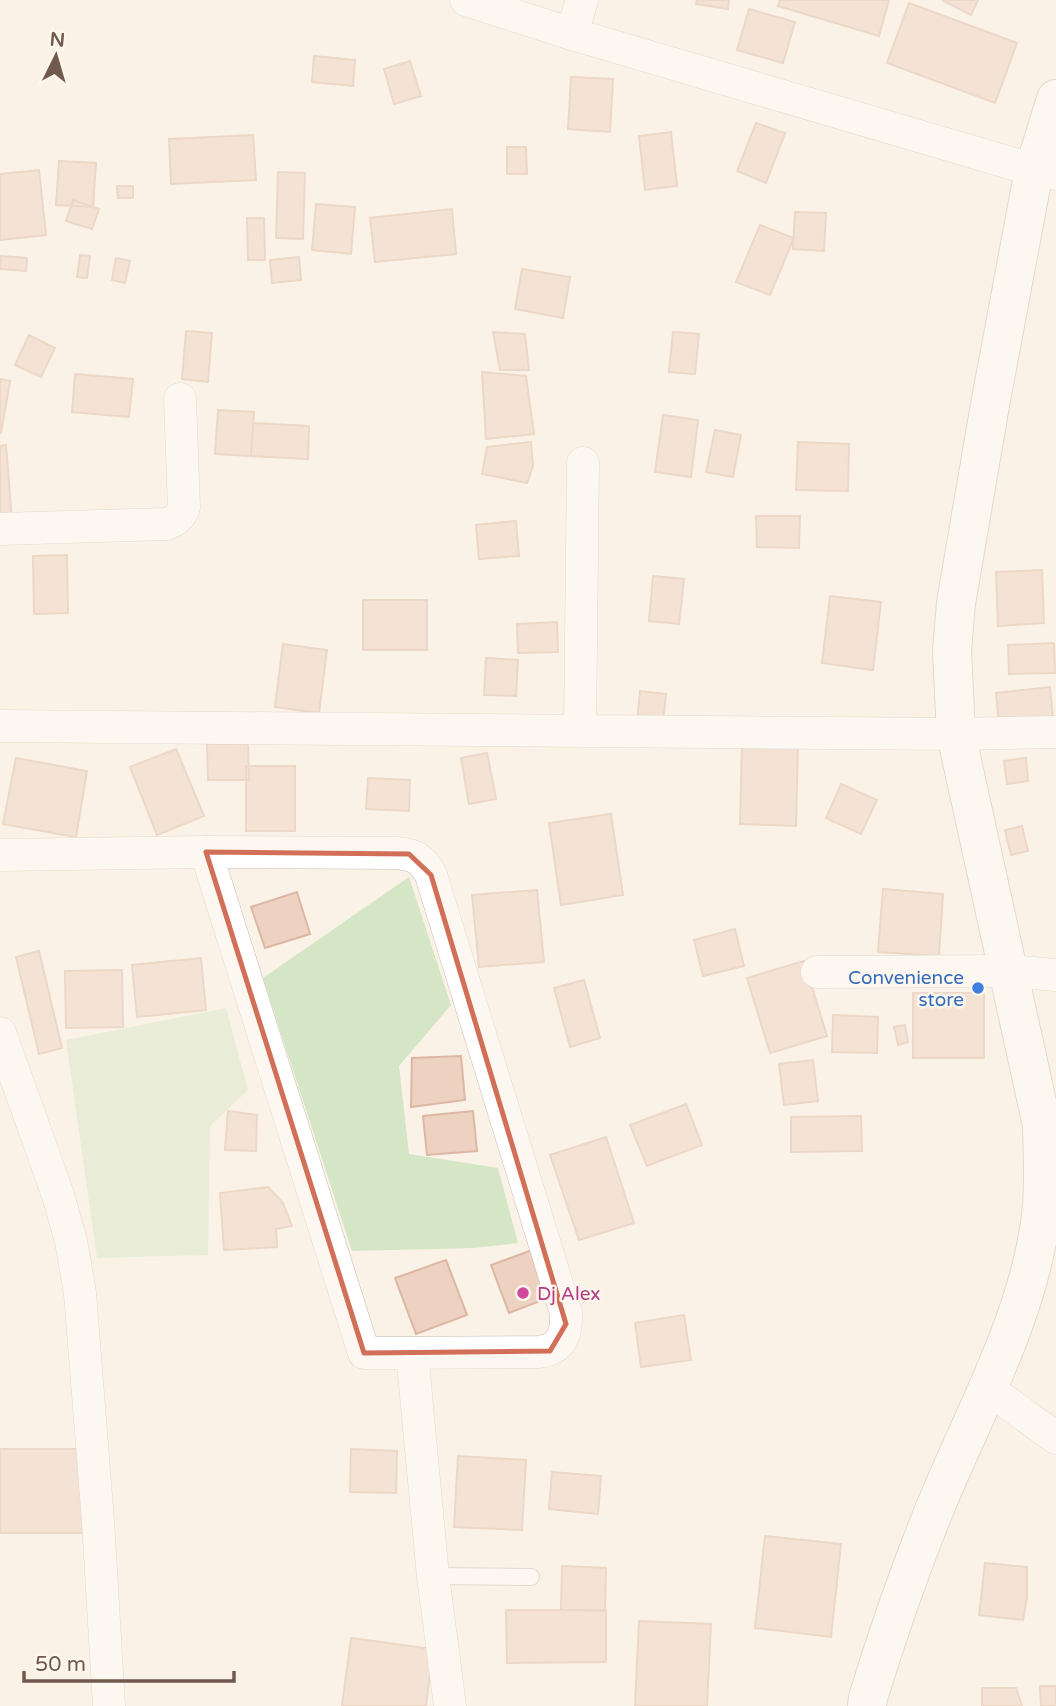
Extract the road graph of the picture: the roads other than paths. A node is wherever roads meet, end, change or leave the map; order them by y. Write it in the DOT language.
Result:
graph roads {
  1 [pos="466,0"];
  2 [pos="582,0"];
  3 [pos="572,34"];
  4 [pos="1056,100"];
  5 [pos="1045,172"];
  6 [pos="180,399"];
  7 [pos="583,463"];
  8 [pos="0,529"];
  9 [pos="0,726"];
  10 [pos="580,731"];
  11 [pos="1056,732"];
  12 [pos="956,734"];
  13 [pos="206,852"];
  14 [pos="0,855"];
  15 [pos="1008,971"];
  16 [pos="817,972"];
  17 [pos="1056,975"];
  18 [pos="0,1032"];
  19 [pos="1049,1126"];
  20 [pos="412,1353"];
  21 [pos="988,1388"];
  22 [pos="1056,1438"];
  23 [pos="433,1576"];
  24 [pos="531,1577"];
  25 [pos="109,1706"];
  26 [pos="450,1706"];
  27 [pos="867,1706"];
  1 -- 3 [label="street"];
  2 -- 3 [label="street"];
  3 -- 5 [label="street"];
  4 -- 5 [label="street"];
  5 -- 12 [label="street"];
  6 -- 8 [label="street"];
  7 -- 10 [label="street"];
  9 -- 10 [label="street"];
  10 -- 12 [label="street"];
  11 -- 12 [label="street"];
  12 -- 15 [label="street"];
  13 -- 14 [label="street"];
  13 -- 20 [label="street"];
  13 -- 20 [label="street"];
  15 -- 16 [label="street"];
  15 -- 17 [label="street"];
  15 -- 19 [label="street"];
  18 -- 25 [label="street"];
  19 -- 21 [label="street"];
  20 -- 23 [label="street"];
  21 -- 22 [label="street"];
  21 -- 27 [label="street"];
  23 -- 24 [label="lane"];
  23 -- 26 [label="street"];
}
